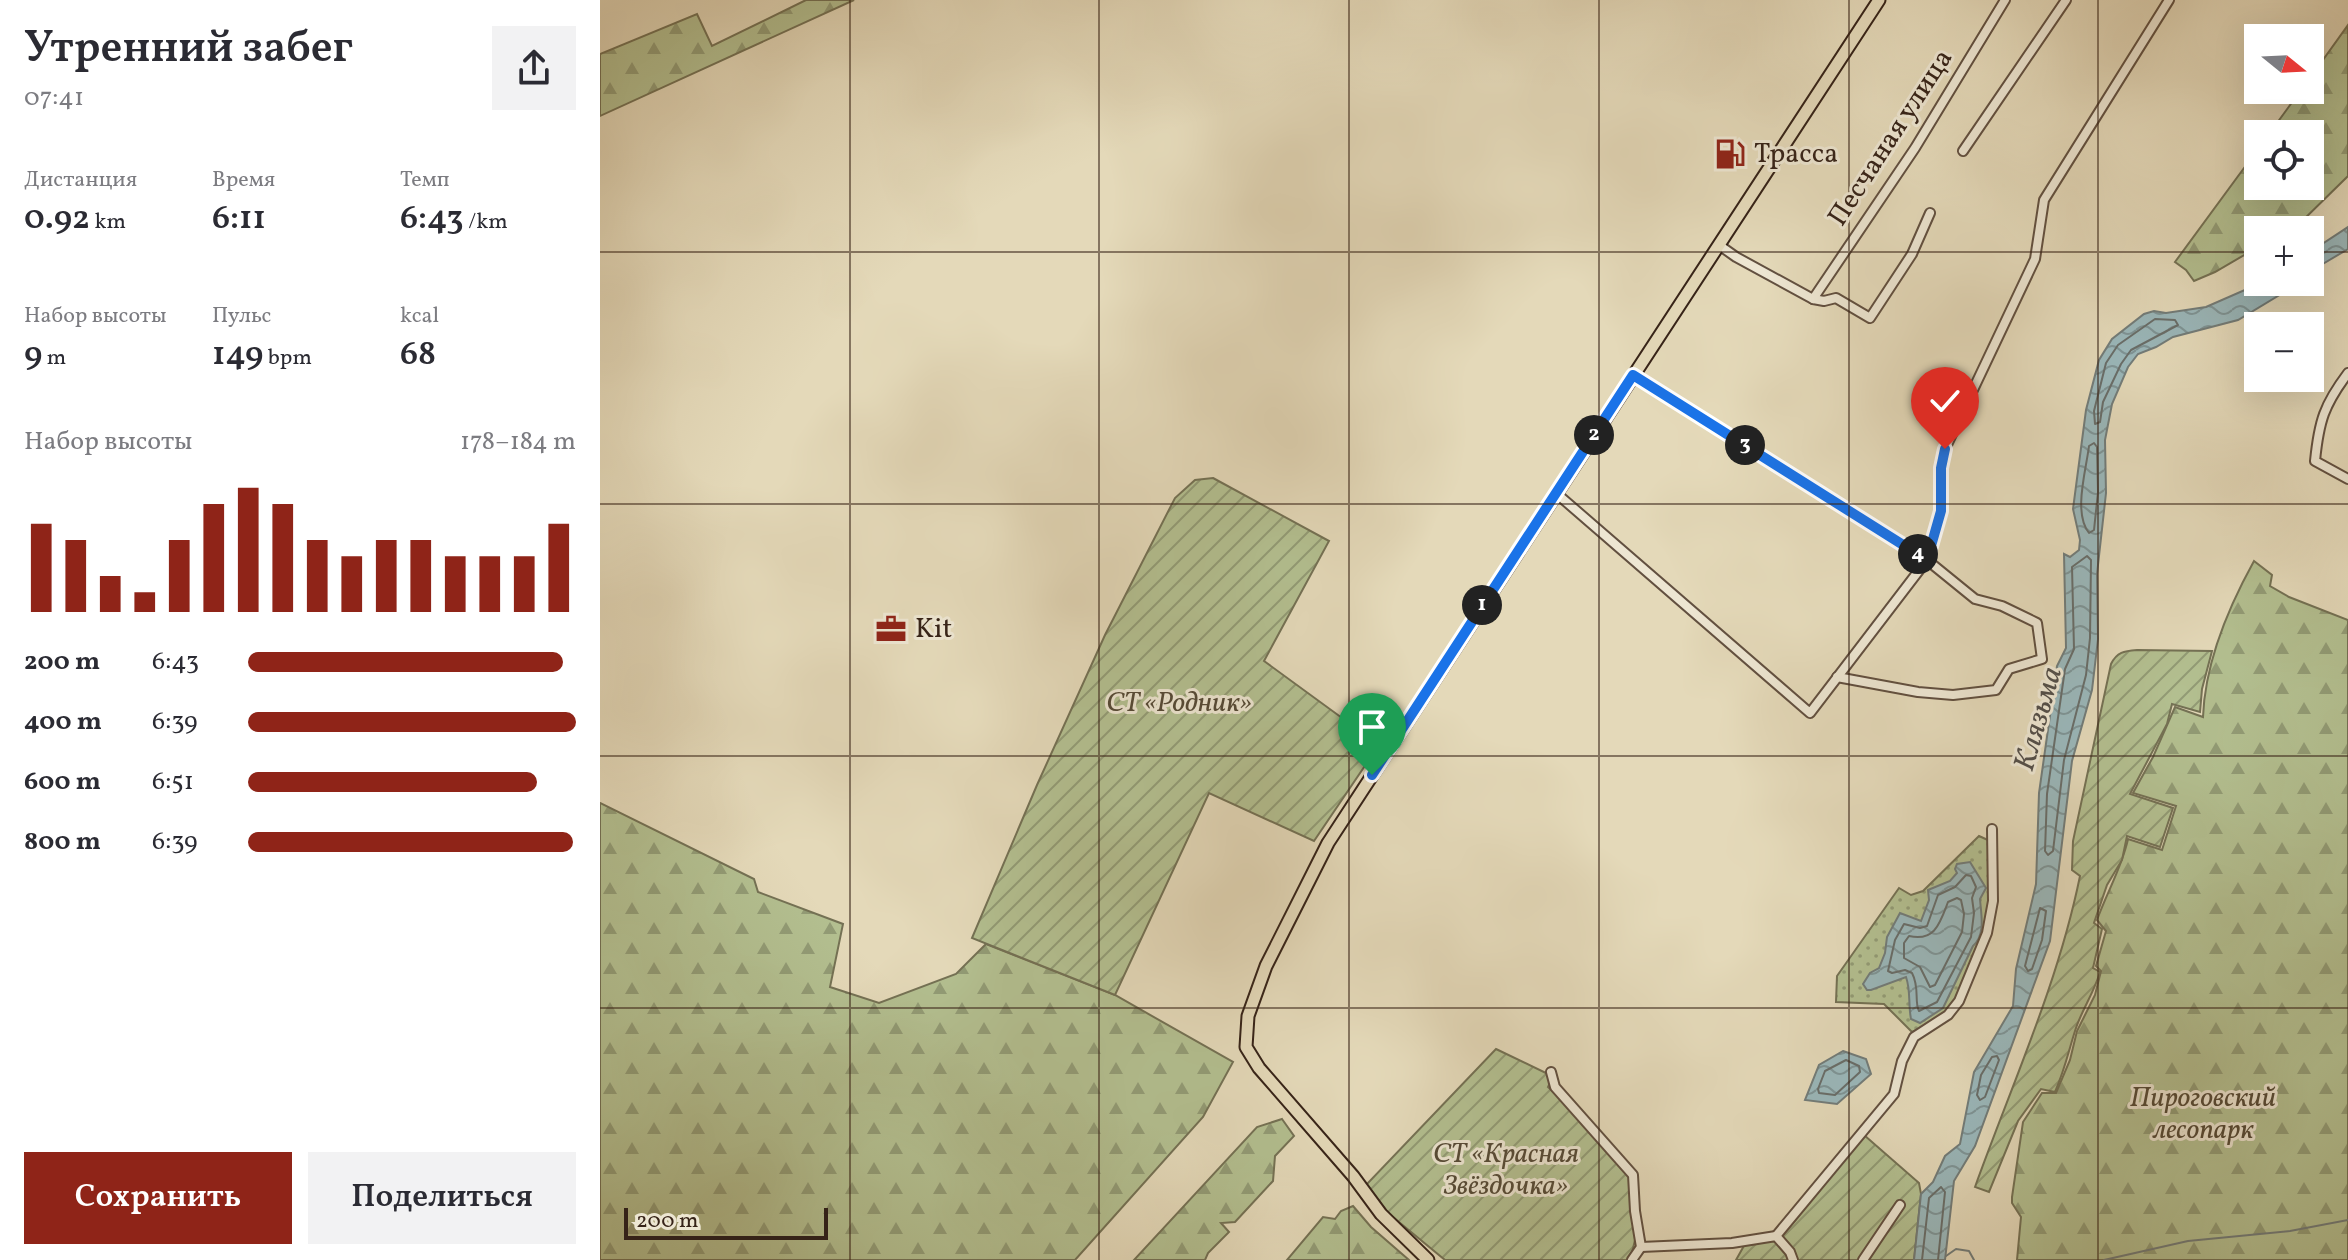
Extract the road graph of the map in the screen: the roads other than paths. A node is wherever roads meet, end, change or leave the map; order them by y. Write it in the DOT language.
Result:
graph roads {
  1 [pos="1879,0"];
  2 [pos="2005,0"];
  3 [pos="2066,0"];
  4 [pos="2169,0"];
  5 [pos="1963,151"];
  6 [pos="1930,213"];
  7 [pos="1719,245"];
  8 [pos="1813,299"];
  9 [pos="2348,373"];
  10 [pos="1633,375"];
  11 [pos="2348,479"];
  12 [pos="1556,493"];
  13 [pos="1927,560"];
  14 [pos="1837,677"];
  15 [pos="1992,829"];
  16 [pos="1551,1072"];
  17 [pos="1900,1205"];
  18 [pos="1776,1236"];
  19 [pos="1641,1247"];
  20 [pos="1428,1260"];
  21 [pos="1632,1260"];
  22 [pos="1793,1260"];
  23 [pos="1863,1260"];
  1 -- 7 [label="main road"];
  2 -- 8 [label="street, Песчаная улица"];
  3 -- 5 [label="street"];
  4 -- 13 [label="street"];
  6 -- 8 [label="street"];
  7 -- 8 [label="street"];
  7 -- 10 [label="main road"];
  9 -- 11 [label="street"];
  10 -- 12 [label="main road"];
  10 -- 13 [label="street"];
  12 -- 14 [label="street"];
  12 -- 20 [label="main road"];
  13 -- 14 [label="street"];
  13 -- 14 [label="street"];
  15 -- 18 [label="street"];
  16 -- 19 [label="street"];
  17 -- 23 [label="street"];
  18 -- 19 [label="street"];
  18 -- 22 [label="street"];
  19 -- 21 [label="street"];
}
